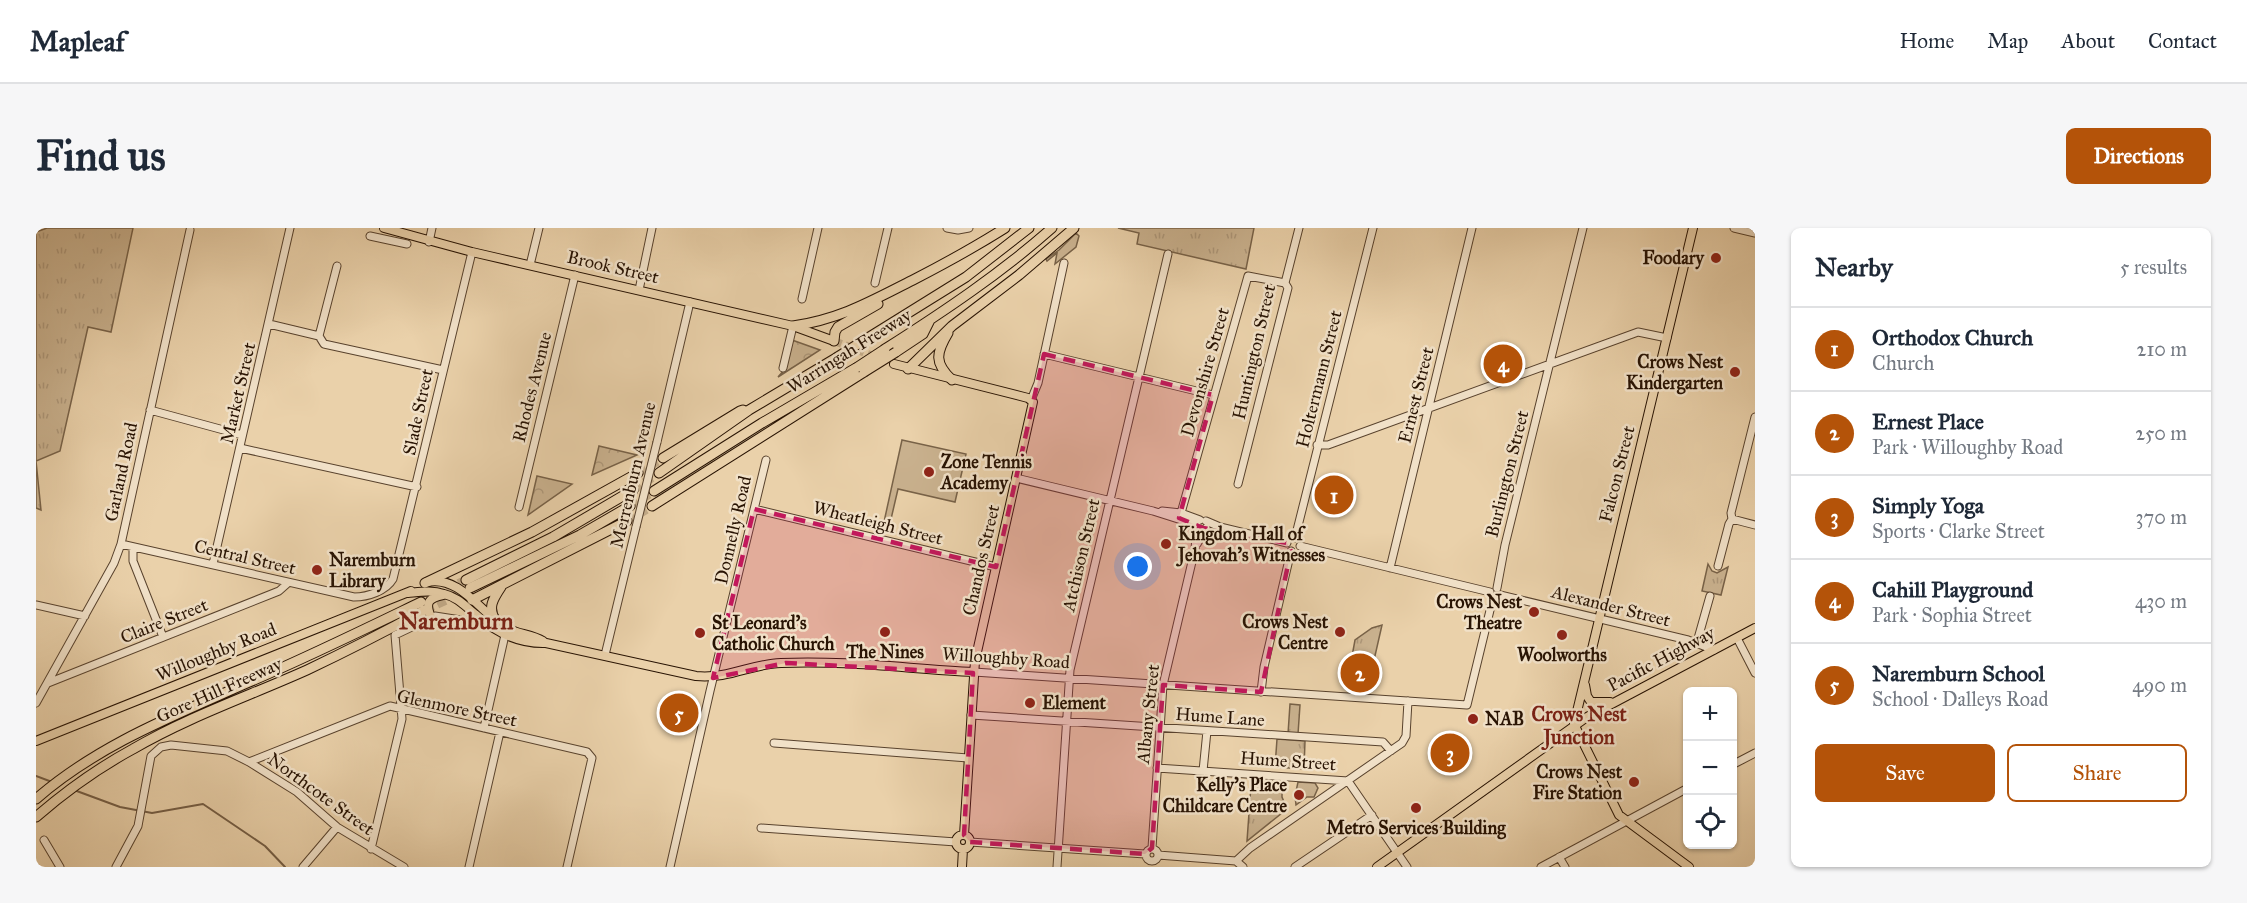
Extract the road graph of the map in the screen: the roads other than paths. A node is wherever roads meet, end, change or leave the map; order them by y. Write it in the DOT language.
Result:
graph roads {
  1 [pos="290,228"];
  2 [pos="432,228"];
  3 [pos="539,228"];
  4 [pos="652,228"];
  5 [pos="818,228"];
  6 [pos="888,228"];
  7 [pos="947,228"];
  8 [pos="993,228"];
  9 [pos="1005,228"];
  10 [pos="1029,228"];
  11 [pos="1052,228"];
  12 [pos="1074,228"];
  13 [pos="1299,228"];
  14 [pos="1373,228"];
  15 [pos="1472,228"];
  16 [pos="1583,228"];
  17 [pos="1693,228"];
  18 [pos="1734,228"];
  19 [pos="387,229"];
  20 [pos="966,229"];
  21 [pos="190,231"];
  22 [pos="1755,233"];
  23 [pos="370,236"];
  24 [pos="386,239"];
  25 [pos="429,242"];
  26 [pos="407,244"];
  27 [pos="968,250"];
  28 [pos="472,252"];
  29 [pos="1168,254"];
  30 [pos="1064,263"];
  31 [pos="530,265"];
  32 [pos="337,266"];
  33 [pos="575,275"];
  34 [pos="875,283"];
  35 [pos="1285,283"];
  36 [pos="639,290"];
  37 [pos="894,290"];
  38 [pos="802,299"];
  39 [pos="690,302"];
  40 [pos="930,321"];
  41 [pos="269,324"];
  42 [pos="793,326"];
  43 [pos="952,326"];
  44 [pos="319,336"];
  45 [pos="1667,338"];
  46 [pos="834,340"];
  47 [pos="1044,354"];
  48 [pos="894,364"];
  49 [pos="1550,365"];
  50 [pos="783,368"];
  51 [pos="908,369"];
  52 [pos="443,370"];
  53 [pos="860,370"];
  54 [pos="1140,377"];
  55 [pos="952,380"];
  56 [pos="1213,395"];
  57 [pos="1031,400"];
  58 [pos="1428,409"];
  59 [pos="150,410"];
  60 [pos="749,410"];
  61 [pos="1755,417"];
  62 [pos="242,435"];
  63 [pos="1317,445"];
  64 [pos="240,448"];
  65 [pos="663,458"];
  66 [pos="766,459"];
  67 [pos="638,473"];
  68 [pos="659,473"];
  69 [pos="1016,478"];
  70 [pos="1238,484"];
  71 [pos="417,487"];
  72 [pos="633,490"];
  73 [pos="654,491"];
  74 [pos="1110,500"];
  75 [pos="630,506"];
  76 [pos="652,506"];
  77 [pos="519,507"];
  78 [pos="754,509"];
  79 [pos="1153,511"];
  80 [pos="1181,513"];
  81 [pos="1732,519"];
  82 [pos="627,521"];
  83 [pos="1202,525"];
  84 [pos="1755,525"];
  85 [pos="1295,538"];
  86 [pos="1287,543"];
  87 [pos="121,544"];
  88 [pos="1300,546"];
  89 [pos="133,547"];
  90 [pos="1291,551"];
  91 [pos="213,564"];
  92 [pos="1718,566"];
  93 [pos="996,567"];
  94 [pos="1390,568"];
  95 [pos="393,579"];
  96 [pos="288,583"];
  97 [pos="425,583"];
  98 [pos="503,585"];
  99 [pos="1499,591"];
  100 [pos="408,593"];
  101 [pos="446,594"];
  102 [pos="1491,595"];
  103 [pos="1710,596"];
  104 [pos="468,602"];
  105 [pos="36,605"];
  106 [pos="426,609"];
  107 [pos="476,615"];
  108 [pos="85,616"];
  109 [pos="1599,618"];
  110 [pos="496,621"];
  111 [pos="1755,628"];
  112 [pos="506,632"];
  113 [pos="163,637"];
  114 [pos="1737,638"];
  115 [pos="1697,642"];
  116 [pos="1714,650"];
  117 [pos="605,656"];
  118 [pos="974,672"];
  119 [pos="1755,673"];
  120 [pos="713,678"];
  121 [pos="1068,679"];
  122 [pos="1584,681"];
  123 [pos="48,683"];
  124 [pos="1163,685"];
  125 [pos="1261,692"];
  126 [pos="1408,701"];
  127 [pos="1614,702"];
  128 [pos="36,703"];
  129 [pos="401,708"];
  130 [pos="971,715"];
  131 [pos="1067,722"];
  132 [pos="1160,727"];
  133 [pos="1574,727"];
  134 [pos="484,728"];
  135 [pos="1207,731"];
  136 [pos="500,732"];
  137 [pos="36,741"];
  138 [pos="774,743"];
  139 [pos="1391,751"];
  140 [pos="1755,753"];
  141 [pos="968,758"];
  142 [pos="249,762"];
  143 [pos="1737,762"];
  144 [pos="1157,768"];
  145 [pos="1203,771"];
  146 [pos="1348,781"];
  147 [pos="1683,791"];
  148 [pos="36,799"];
  149 [pos="1372,815"];
  150 [pos="36,817"];
  151 [pos="1628,821"];
  152 [pos="337,827"];
  153 [pos="761,828"];
  154 [pos="44,840"];
  155 [pos="956,842"];
  156 [pos="966,842"];
  157 [pos="1058,848"];
  158 [pos="1152,848"];
  159 [pos="371,849"];
  160 [pos="1397,853"];
  161 [pos="1145,854"];
  162 [pos="1158,855"];
  163 [pos="1559,857"];
  164 [pos="1236,861"];
  165 [pos="1151,864"];
  166 [pos="118,866"];
  167 [pos="60,867"];
  168 [pos="303,867"];
  169 [pos="404,867"];
  170 [pos="469,867"];
  171 [pos="567,867"];
  172 [pos="670,867"];
  173 [pos="962,867"];
  174 [pos="1057,867"];
  175 [pos="1243,867"];
  176 [pos="1295,867"];
  177 [pos="1377,867"];
  178 [pos="1407,867"];
  179 [pos="1541,867"];
  180 [pos="1564,867"];
  181 [pos="1689,867"];
  1 -- 41 [label="street, Market Street"];
  2 -- 25 [label="street"];
  3 -- 31 [label="street"];
  4 -- 36 [label="street"];
  5 -- 38 [label="street"];
  6 -- 34 [label="street"];
  7 -- 20 [label="street"];
  8 -- 27 [label="highway"];
  9 -- 27 [label="highway"];
  10 -- 60 [label="highway, Warringah Freeway, bridge"];
  11 -- 40 [label="highway, Warringah Freeway"];
  12 -- 43 [label="highway"];
  13 -- 35 [label="street, Huntington Street"];
  14 -- 63 [label="street, Holtermann Street"];
  15 -- 58 [label="street, Ernest Street"];
  16 -- 49 [label="street, Burlington Street"];
  17 -- 45 [label="main road, Falcon Street"];
  18 -- 22 [label="street"];
  19 -- 24 [label="street"];
  19 -- 25 [label="main road, Brook Street"];
  21 -- 59 [label="street, Garland Road"];
  23 -- 24 [label="street"];
  24 -- 26 [label="street"];
  25 -- 28 [label="main road, Brook Street"];
  27 -- 37 [label="highway"];
  28 -- 31 [label="main road, Brook Street"];
  28 -- 52 [label="street, Slade Street"];
  29 -- 54 [label="street, Atchison Street"];
  30 -- 47 [label="street, Chandos Street"];
  31 -- 33 [label="main road, Brook Street"];
  32 -- 44 [label="street"];
  33 -- 36 [label="main road, Brook Street"];
  33 -- 77 [label="street, Rhodes Avenue"];
  35 -- 56 [label="street, Devonshire Street"];
  35 -- 70 [label="street, Huntington Street"];
  36 -- 39 [label="main road, Brook Street"];
  37 -- 42 [label="highway"];
  37 -- 46 [label="highway"];
  39 -- 42 [label="main road, Brook Street"];
  39 -- 117 [label="street, Merrenburn Avenue, bridge"];
  40 -- 53 [label="highway, Warringah Freeway, bridge"];
  40 -- 53 [label="highway, bridge"];
  41 -- 44 [label="street"];
  41 -- 62 [label="street, Market Street"];
  42 -- 46 [label="main road, Brook Street"];
  42 -- 50 [label="street"];
  43 -- 51 [label="highway"];
  43 -- 55 [label="highway"];
  44 -- 52 [label="street"];
  45 -- 49 [label="street"];
  45 -- 109 [label="main road, Falcon Street"];
  47 -- 54 [label="street"];
  47 -- 57 [label="street, Chandos Street"];
  48 -- 51 [label="main road"];
  49 -- 58 [label="street"];
  49 -- 99 [label="street, Burlington Street"];
  51 -- 55 [label="main road"];
  52 -- 71 [label="street, Slade Street"];
  53 -- 73 [label="highway, Warringah Freeway"];
  53 -- 76 [label="highway"];
  54 -- 56 [label="street"];
  54 -- 74 [label="street, Atchison Street"];
  55 -- 57 [label="main road"];
  56 -- 80 [label="street, Devonshire Street"];
  57 -- 69 [label="main road, Chandos Street"];
  58 -- 63 [label="street"];
  58 -- 94 [label="street, Ernest Street"];
  59 -- 62 [label="street"];
  59 -- 87 [label="street, Garland Road"];
  60 -- 65 [label="highway"];
  60 -- 68 [label="highway, Warringah Freeway"];
  61 -- 81 [label="street"];
  62 -- 64 [label="street, Market Street"];
  63 -- 85 [label="street, Holtermann Street"];
  64 -- 71 [label="street"];
  64 -- 91 [label="street, Market Street"];
  66 -- 78 [label="street, Donnelly Road"];
  67 -- 97 [label="highway"];
  69 -- 74 [label="street"];
  69 -- 93 [label="main road, Chandos Street"];
  71 -- 95 [label="street, Slade Street"];
  72 -- 75 [label="highway"];
  74 -- 79 [label="street"];
  74 -- 121 [label="street, Atchison Street"];
  78 -- 93 [label="street, Wheatleigh Street"];
  78 -- 120 [label="street, Donnelly Road"];
  79 -- 80 [label="street"];
  79 -- 83 [label="street"];
  80 -- 83 [label="street"];
  81 -- 84 [label="street"];
  81 -- 92 [label="street"];
  82 -- 98 [label="highway"];
  83 -- 86 [label="street"];
  83 -- 124 [label="street, Albany Street"];
  85 -- 86 [label="street"];
  85 -- 88 [label="street"];
  86 -- 90 [label="street"];
  87 -- 89 [label="street, Central Street"];
  87 -- 108 [label="street, Garland Road"];
  88 -- 90 [label="street"];
  88 -- 94 [label="street"];
  89 -- 91 [label="street, Central Street"];
  89 -- 113 [label="street"];
  90 -- 125 [label="street"];
  91 -- 96 [label="street, Central Street"];
  93 -- 118 [label="main road, Chandos Street"];
  94 -- 102 [label="street"];
  95 -- 96 [label="street, Central Street"];
  96 -- 113 [label="street, Claire Street"];
  97 -- 100 [label="main road, Willoughby Road"];
  97 -- 104 [label="main road, Willoughby Road"];
  98 -- 104 [label="highway"];
  98 -- 110 [label="highway"];
  99 -- 102 [label="street"];
  99 -- 109 [label="street, Alexander Street"];
  100 -- 101 [label="main road, Willoughby Road"];
  100 -- 137 [label="main road, Willoughby Road"];
  101 -- 104 [label="main road, Willoughby Road"];
  101 -- 106 [label="main road"];
  102 -- 126 [label="street, Willoughby Road"];
  103 -- 115 [label="street"];
  104 -- 107 [label="main road, Willoughby Road"];
  104 -- 110 [label="main road, Willoughby Road"];
  105 -- 108 [label="street"];
  106 -- 107 [label="street"];
  106 -- 129 [label="street"];
  106 -- 148 [label="highway, Gore Hill Freeway"];
  106 -- 150 [label="highway, Gore Hill Freeway"];
  107 -- 112 [label="main road, Willoughby Road"];
  108 -- 123 [label="street, Garland Road"];
  109 -- 115 [label="street, Alexander Street"];
  109 -- 122 [label="main road, Falcon Street"];
  110 -- 112 [label="main road, Willoughby Road"];
  111 -- 114 [label="main road, Pacific Highway"];
  112 -- 117 [label="main road, Willoughby Road"];
  112 -- 134 [label="street"];
  113 -- 123 [label="street, Claire Street"];
  114 -- 116 [label="main road, Pacific Highway"];
  114 -- 119 [label="street"];
  115 -- 116 [label="street, Alexander Street"];
  116 -- 127 [label="main road, Pacific Highway"];
  117 -- 120 [label="main road, Willoughby Road"];
  118 -- 120 [label="main road, Willoughby Road"];
  118 -- 121 [label="street, Willoughby Road"];
  118 -- 130 [label="main road, Chandos Street"];
  120 -- 172 [label="street, Donnelly Road"];
  121 -- 124 [label="street, Willoughby Road"];
  121 -- 131 [label="street, Atchison Street"];
  122 -- 127 [label="main road"];
  122 -- 133 [label="main road, Falcon Street"];
  123 -- 128 [label="street, Garland Road"];
  124 -- 125 [label="street, Willoughby Road"];
  124 -- 132 [label="street, Albany Street"];
  125 -- 126 [label="street, Willoughby Road"];
  126 -- 139 [label="street"];
  127 -- 133 [label="main road, Pacific Highway"];
  129 -- 134 [label="street, Glenmore Street"];
  129 -- 142 [label="street, Glenmore Street"];
  129 -- 159 [label="street"];
  130 -- 131 [label="street, Hume Lane"];
  130 -- 141 [label="main road, Chandos Street"];
  131 -- 132 [label="street, Hume Lane"];
  131 -- 157 [label="street, Atchison Street"];
  132 -- 135 [label="street, Hume Lane"];
  132 -- 144 [label="street, Albany Street"];
  133 -- 151 [label="main road"];
  133 -- 160 [label="main road, Pacific Highway"];
  134 -- 136 [label="street, Glenmore Street"];
  135 -- 139 [label="street, Hume Lane"];
  135 -- 145 [label="street"];
  136 -- 170 [label="street"];
  136 -- 171 [label="street, Glenmore Street"];
  138 -- 141 [label="street"];
  139 -- 146 [label="street"];
  140 -- 143 [label="street"];
  141 -- 156 [label="main road, Chandos Street"];
  142 -- 152 [label="street, Northcote Street"];
  142 -- 166 [label="street, Northcote Street"];
  144 -- 145 [label="street, Hume Street"];
  144 -- 158 [label="street, Albany Street"];
  145 -- 146 [label="street, Hume Street"];
  146 -- 149 [label="street, Hume Street"];
  146 -- 164 [label="street"];
  147 -- 151 [label="street"];
  149 -- 160 [label="street, Hume Street"];
  149 -- 176 [label="street"];
  151 -- 163 [label="street"];
  151 -- 181 [label="main road"];
  152 -- 159 [label="street, Northcote Street"];
  152 -- 168 [label="street"];
  153 -- 155 [label="street"];
  154 -- 167 [label="street"];
  155 -- 156 [label="main road"];
  156 -- 157 [label="street"];
  156 -- 173 [label="main road, Chandos Street"];
  157 -- 161 [label="street"];
  157 -- 174 [label="street, Atchison Street"];
  158 -- 161 [label="street"];
  158 -- 162 [label="street"];
  159 -- 169 [label="street, Northcote Street"];
  160 -- 177 [label="main road, Pacific Highway"];
  160 -- 178 [label="street, Hume Street"];
  161 -- 165 [label="street"];
  162 -- 164 [label="street"];
  162 -- 165 [label="street"];
  163 -- 179 [label="street"];
  163 -- 180 [label="street"];
  164 -- 175 [label="street"];
}
